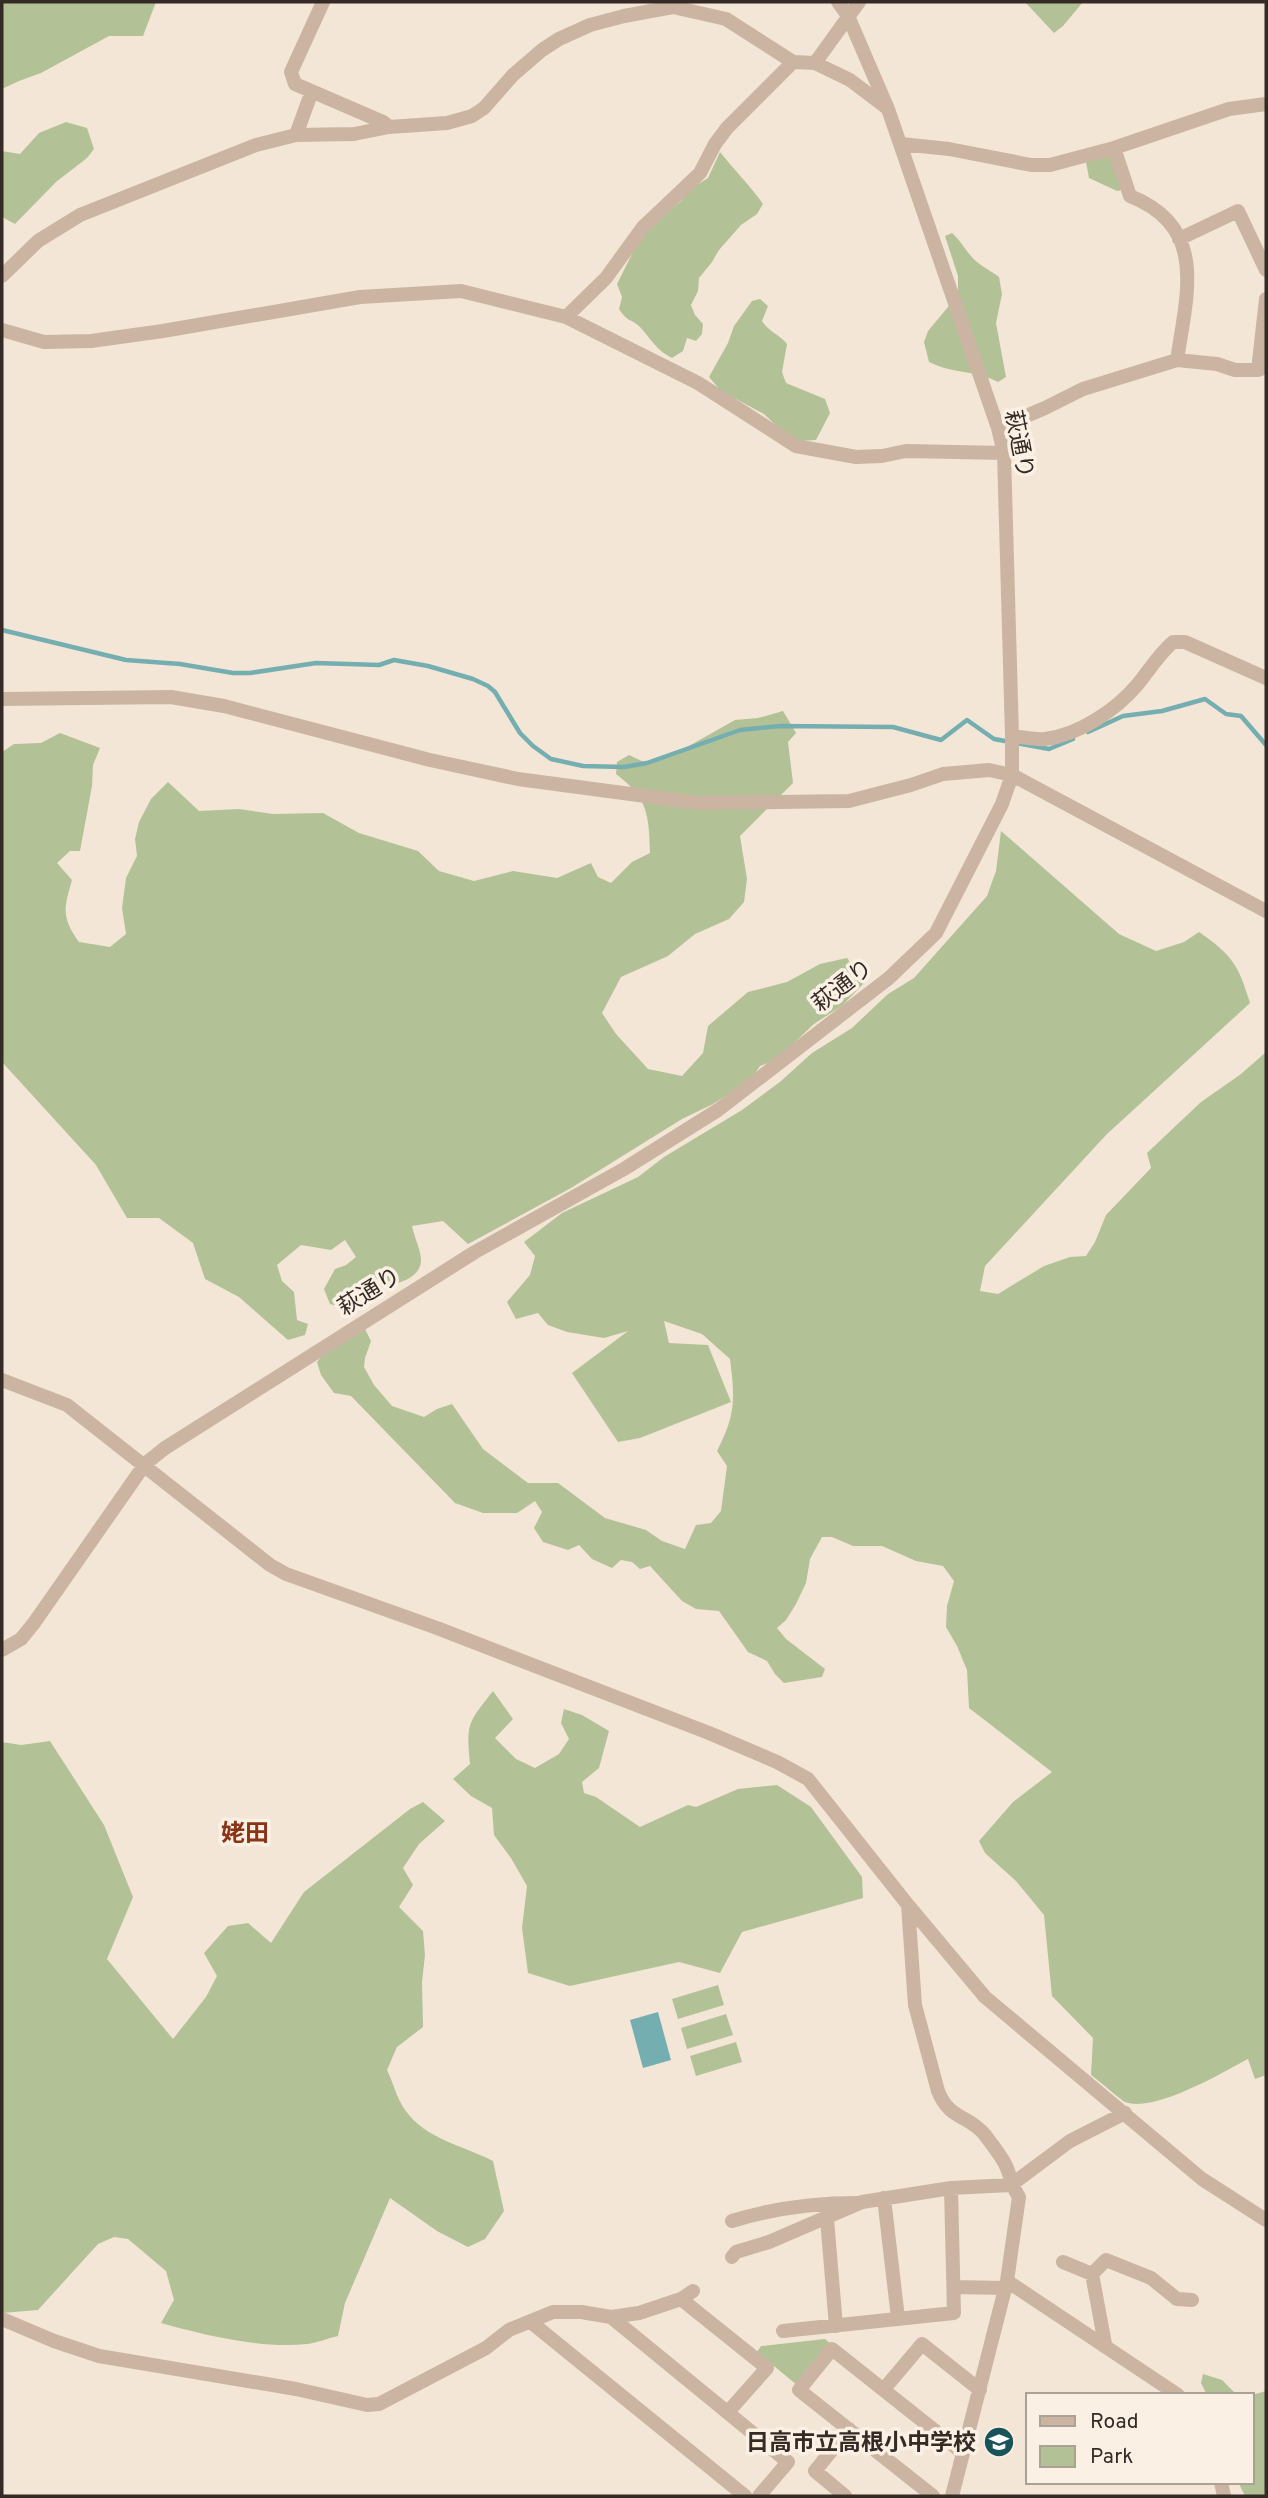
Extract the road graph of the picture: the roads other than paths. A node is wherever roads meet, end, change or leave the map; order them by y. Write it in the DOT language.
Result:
graph roads {
  1 [pos="323,2"];
  2 [pos="725,2"];
  3 [pos="838,2"];
  4 [pos="859,2"];
  5 [pos="848,16"];
  6 [pos="726,19"];
  7 [pos="793,62"];
  8 [pos="815,63"];
  9 [pos="312,91"];
  10 [pos="1266,104"];
  11 [pos="888,109"];
  12 [pos="389,127"];
  13 [pos="296,135"];
  14 [pos="901,144"];
  15 [pos="1114,148"];
  16 [pos="1179,239"];
  17 [pos="1266,270"];
  18 [pos="2,276"];
  19 [pos="1266,299"];
  20 [pos="566,317"];
  21 [pos="2,331"];
  22 [pos="1177,359"];
  23 [pos="1262,369"];
  24 [pos="998,428"];
  25 [pos="1004,453"];
  26 [pos="1266,678"];
  27 [pos="2,699"];
  28 [pos="1013,736"];
  29 [pos="1012,775"];
  30 [pos="1266,911"];
  31 [pos="2,1380"];
  32 [pos="145,1464"];
  33 [pos="2,1650"];
  34 [pos="908,1905"];
  35 [pos="1125,2113"];
  36 [pos="1011,2185"];
  37 [pos="951,2188"];
  38 [pos="884,2198"];
  39 [pos="862,2203"];
  40 [pos="827,2219"];
  41 [pos="1266,2220"];
  42 [pos="732,2221"];
  43 [pos="732,2257"];
  44 [pos="1063,2262"];
  45 [pos="1092,2274"];
  46 [pos="1006,2284"];
  47 [pos="954,2287"];
  48 [pos="1192,2300"];
  49 [pos="611,2316"];
  50 [pos="898,2318"];
  51 [pos="2,2319"];
  52 [pos="532,2323"];
  53 [pos="836,2326"];
  54 [pos="783,2332"];
  55 [pos="1105,2344"];
  56 [pos="884,2389"];
  57 [pos="980,2390"];
  58 [pos="1175,2393"];
  59 [pos="728,2412"];
  60 [pos="849,2429"];
  61 [pos="963,2453"];
  62 [pos="746,2496"];
  63 [pos="759,2496"];
  64 [pos="845,2496"];
  65 [pos="933,2496"];
  66 [pos="953,2496"];
  1 -- 9 [label="street"];
  2 -- 6 [label="street"];
  3 -- 5 [label="street, 萩通り"];
  4 -- 5 [label="street"];
  5 -- 8 [label="street"];
  5 -- 11 [label="street, 萩通り"];
  6 -- 7 [label="street"];
  6 -- 12 [label="street"];
  7 -- 8 [label="street"];
  7 -- 20 [label="street"];
  8 -- 11 [label="street"];
  9 -- 12 [label="street"];
  9 -- 13 [label="street"];
  10 -- 15 [label="street"];
  11 -- 14 [label="street, 萩通り"];
  12 -- 13 [label="street"];
  13 -- 18 [label="street"];
  14 -- 15 [label="street"];
  14 -- 24 [label="street, 萩通り"];
  15 -- 16 [label="street"];
  16 -- 17 [label="street"];
  16 -- 22 [label="street"];
  19 -- 23 [label="street"];
  20 -- 21 [label="street"];
  20 -- 25 [label="street"];
  22 -- 23 [label="street"];
  22 -- 24 [label="street"];
  24 -- 25 [label="street, 萩通り"];
  25 -- 28 [label="street, 萩通り"];
  26 -- 28 [label="street"];
  27 -- 29 [label="street"];
  28 -- 29 [label="street, 萩通り"];
  29 -- 30 [label="street"];
  29 -- 32 [label="street, 萩通り"];
  31 -- 32 [label="street"];
  32 -- 33 [label="street, 萩通り"];
  32 -- 34 [label="street"];
  34 -- 35 [label="street"];
  34 -- 36 [label="street"];
  35 -- 36 [label="street"];
  35 -- 41 [label="street"];
  36 -- 37 [label="street"];
  36 -- 46 [label="street"];
  37 -- 38 [label="street"];
  37 -- 47 [label="street"];
  38 -- 39 [label="street"];
  38 -- 50 [label="street"];
  39 -- 40 [label="street"];
  39 -- 42 [label="street"];
  40 -- 43 [label="street"];
  40 -- 53 [label="street"];
  44 -- 45 [label="street"];
  45 -- 48 [label="street"];
  45 -- 55 [label="street"];
  46 -- 47 [label="street"];
  46 -- 55 [label="street"];
  46 -- 57 [label="street"];
  47 -- 50 [label="street"];
  49 -- 52 [label="street"];
  49 -- 59 [label="street"];
  49 -- 59 [label="street"];
  50 -- 53 [label="street"];
  51 -- 52 [label="street"];
  52 -- 62 [label="street"];
  53 -- 54 [label="street"];
  55 -- 58 [label="street"];
  56 -- 57 [label="street"];
  56 -- 60 [label="street"];
  56 -- 61 [label="street"];
  57 -- 61 [label="street"];
  59 -- 63 [label="street"];
  60 -- 64 [label="street"];
  60 -- 65 [label="street"];
  61 -- 66 [label="street"];
}
